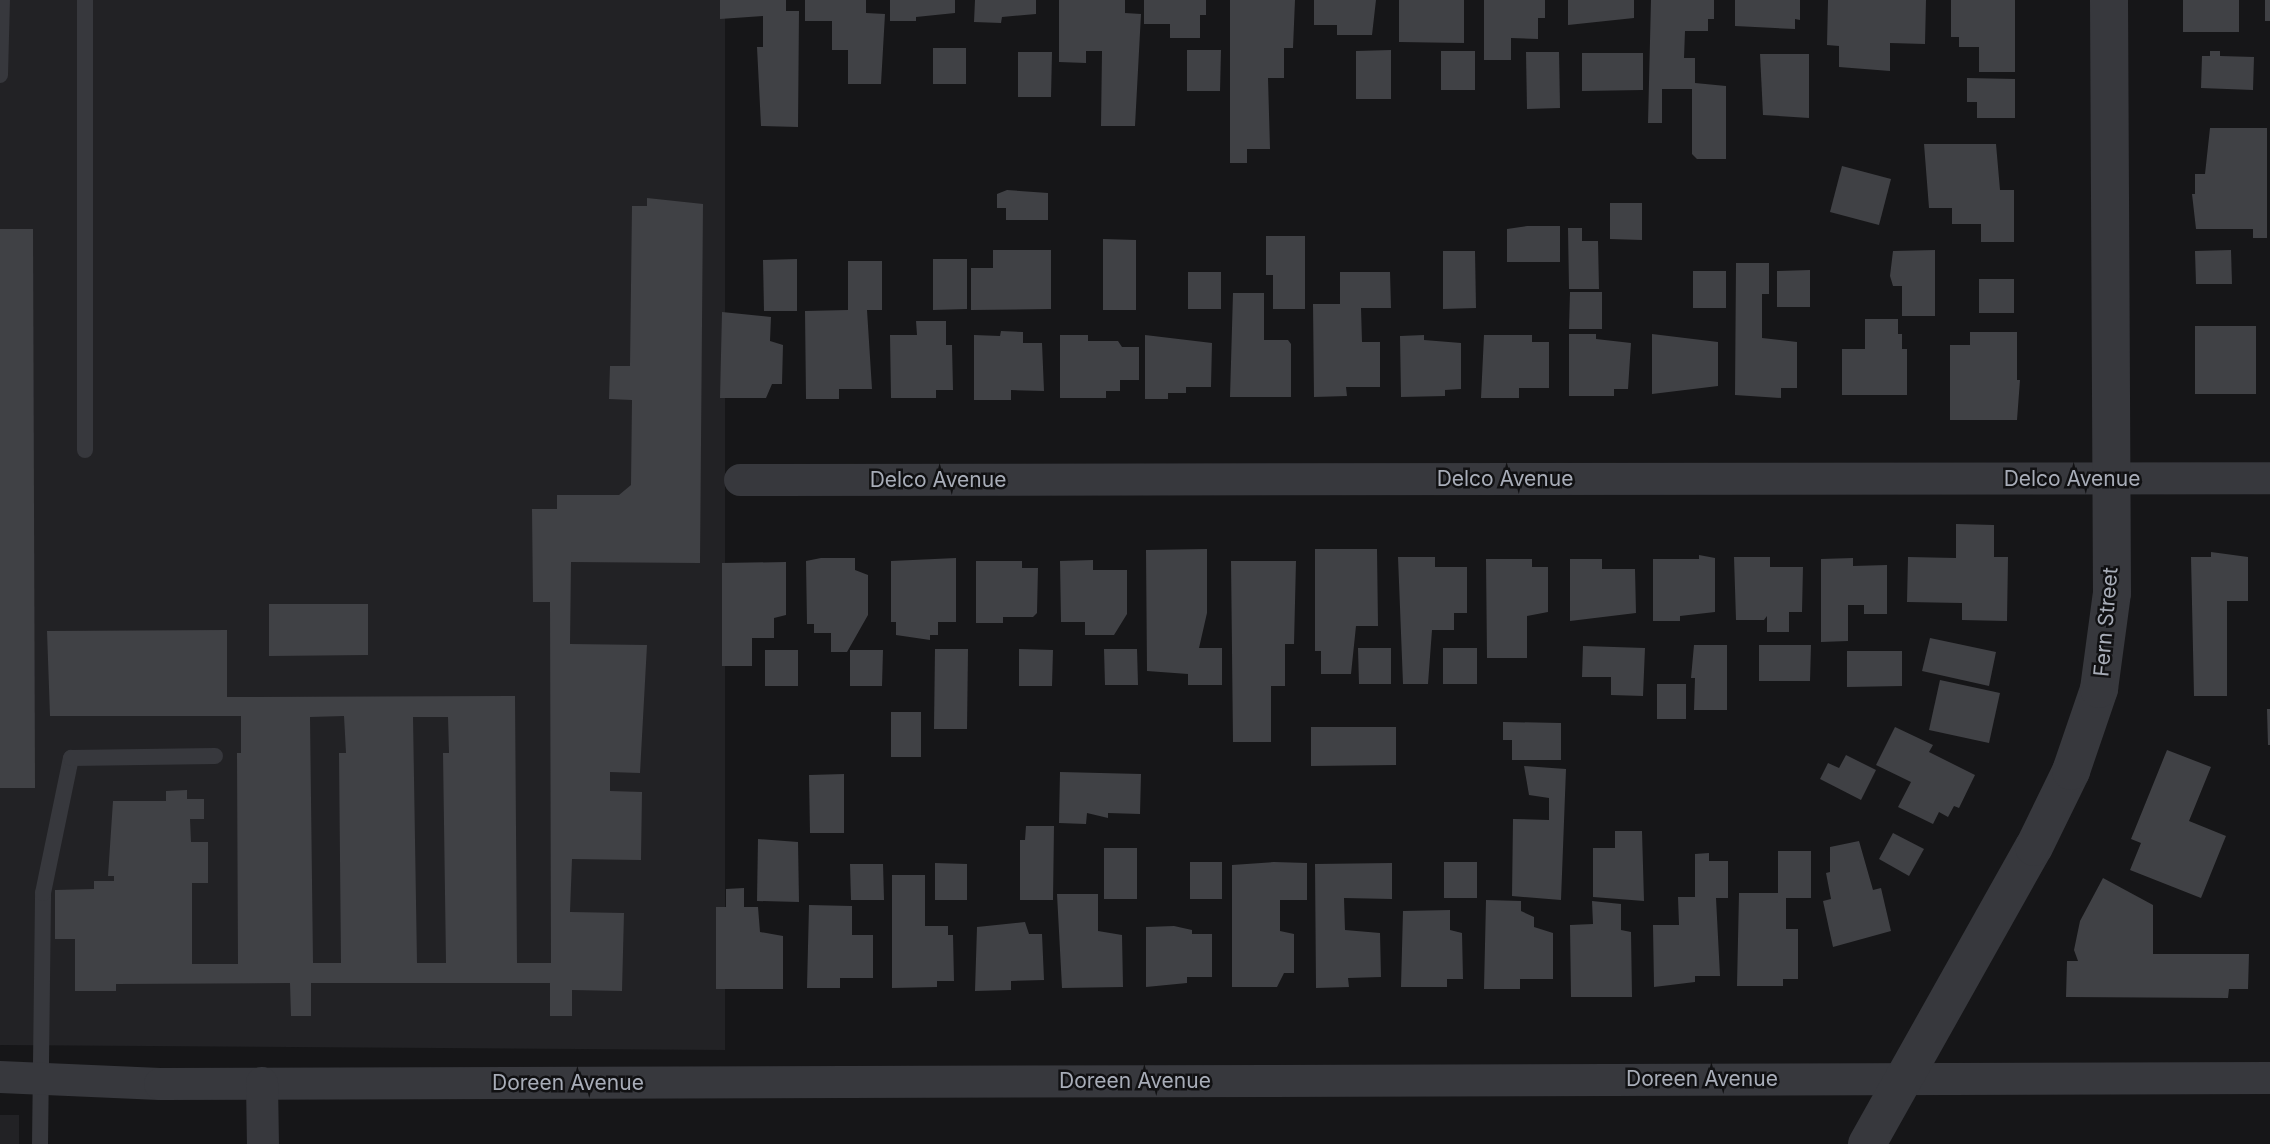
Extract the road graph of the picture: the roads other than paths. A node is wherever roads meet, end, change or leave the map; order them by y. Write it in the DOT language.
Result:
graph roads {
  1 [pos="2,0"];
  2 [pos="85,0"];
  3 [pos="2109,0"];
  4 [pos="0,75"];
  5 [pos="85,450"];
  6 [pos="2270,478"];
  7 [pos="2110,479"];
  8 [pos="740,480"];
  9 [pos="215,756"];
  10 [pos="0,1077"];
  11 [pos="1900,1078"];
  12 [pos="2270,1078"];
  13 [pos="40,1079"];
  14 [pos="262,1083"];
  15 [pos="40,1144"];
  16 [pos="263,1144"];
  17 [pos="1867,1144"];
  1 -- 4 [label="lane"];
  2 -- 5 [label="lane"];
  3 -- 7 [label="street, Fern Street"];
  6 -- 7 [label="street, Delco Avenue"];
  7 -- 8 [label="street, Delco Avenue"];
  7 -- 11 [label="street, Fern Street"];
  9 -- 13 [label="lane"];
  10 -- 13 [label="street, Doreen Avenue"];
  11 -- 12 [label="street, Doreen Avenue"];
  11 -- 14 [label="street, Doreen Avenue"];
  11 -- 17 [label="street, Fern Street"];
  13 -- 14 [label="street, Doreen Avenue"];
  13 -- 15 [label="lane"];
  14 -- 16 [label="street"];
}
